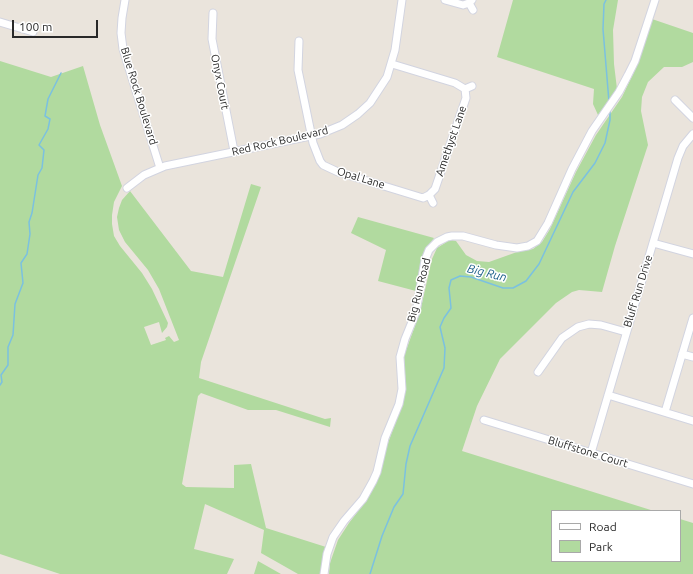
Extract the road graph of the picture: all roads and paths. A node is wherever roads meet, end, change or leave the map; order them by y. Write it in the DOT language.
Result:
graph roads {
  1 [pos="125,0"];
  2 [pos="402,0"];
  3 [pos="445,0"];
  4 [pos="655,0"];
  5 [pos="471,2"];
  6 [pos="473,10"];
  7 [pos="213,13"];
  8 [pos="0,22"];
  9 [pos="33,32"];
  10 [pos="299,41"];
  11 [pos="392,64"];
  12 [pos="472,86"];
  13 [pos="465,90"];
  14 [pos="675,100"];
  15 [pos="693,118"];
  16 [pos="693,134"];
  17 [pos="312,136"];
  18 [pos="234,151"];
  19 [pos="160,168"];
  20 [pos="127,188"];
  21 [pos="429,195"];
  22 [pos="433,203"];
  23 [pos="653,243"];
  24 [pos="693,254"];
  25 [pos="693,318"];
  26 [pos="626,332"];
  27 [pos="682,354"];
  28 [pos="693,357"];
  29 [pos="538,372"];
  30 [pos="608,395"];
  31 [pos="665,412"];
  32 [pos="484,420"];
  33 [pos="693,421"];
  34 [pos="591,453"];
  35 [pos="693,484"];
  36 [pos="324,574"];
  1 -- 19 [label="street, Blue Rock Boulevard"];
  2 -- 11 [label="street, Red Rock Boulevard"];
  3 -- 5 [label="street"];
  4 -- 36 [label="street, Big Run Road"];
  5 -- 6 [label="street"];
  7 -- 18 [label="street, Onyx Court"];
  8 -- 9 [label="street"];
  10 -- 17 [label="street, Opal Lane"];
  11 -- 13 [label="street, Amethyst Lane"];
  11 -- 17 [label="street, Red Rock Boulevard"];
  12 -- 13 [label="street"];
  13 -- 21 [label="street, Amethyst Lane"];
  14 -- 15 [label="street"];
  16 -- 23 [label="street, Bluff Run Drive"];
  17 -- 18 [label="street, Red Rock Boulevard"];
  17 -- 21 [label="street, Opal Lane"];
  18 -- 19 [label="street, Red Rock Boulevard"];
  19 -- 20 [label="street, Red Rock Boulevard"];
  21 -- 22 [label="street"];
  23 -- 24 [label="street"];
  23 -- 26 [label="street, Bluff Run Drive"];
  25 -- 27 [label="street"];
  26 -- 29 [label="street"];
  26 -- 30 [label="street, Bluff Run Drive"];
  27 -- 28 [label="street"];
  27 -- 31 [label="street"];
  30 -- 31 [label="street"];
  30 -- 34 [label="street, Bluff Run Drive"];
  31 -- 33 [label="street"];
  32 -- 34 [label="street, Bluffstone Court"];
  34 -- 35 [label="street, Bluffstone Court"];
}
